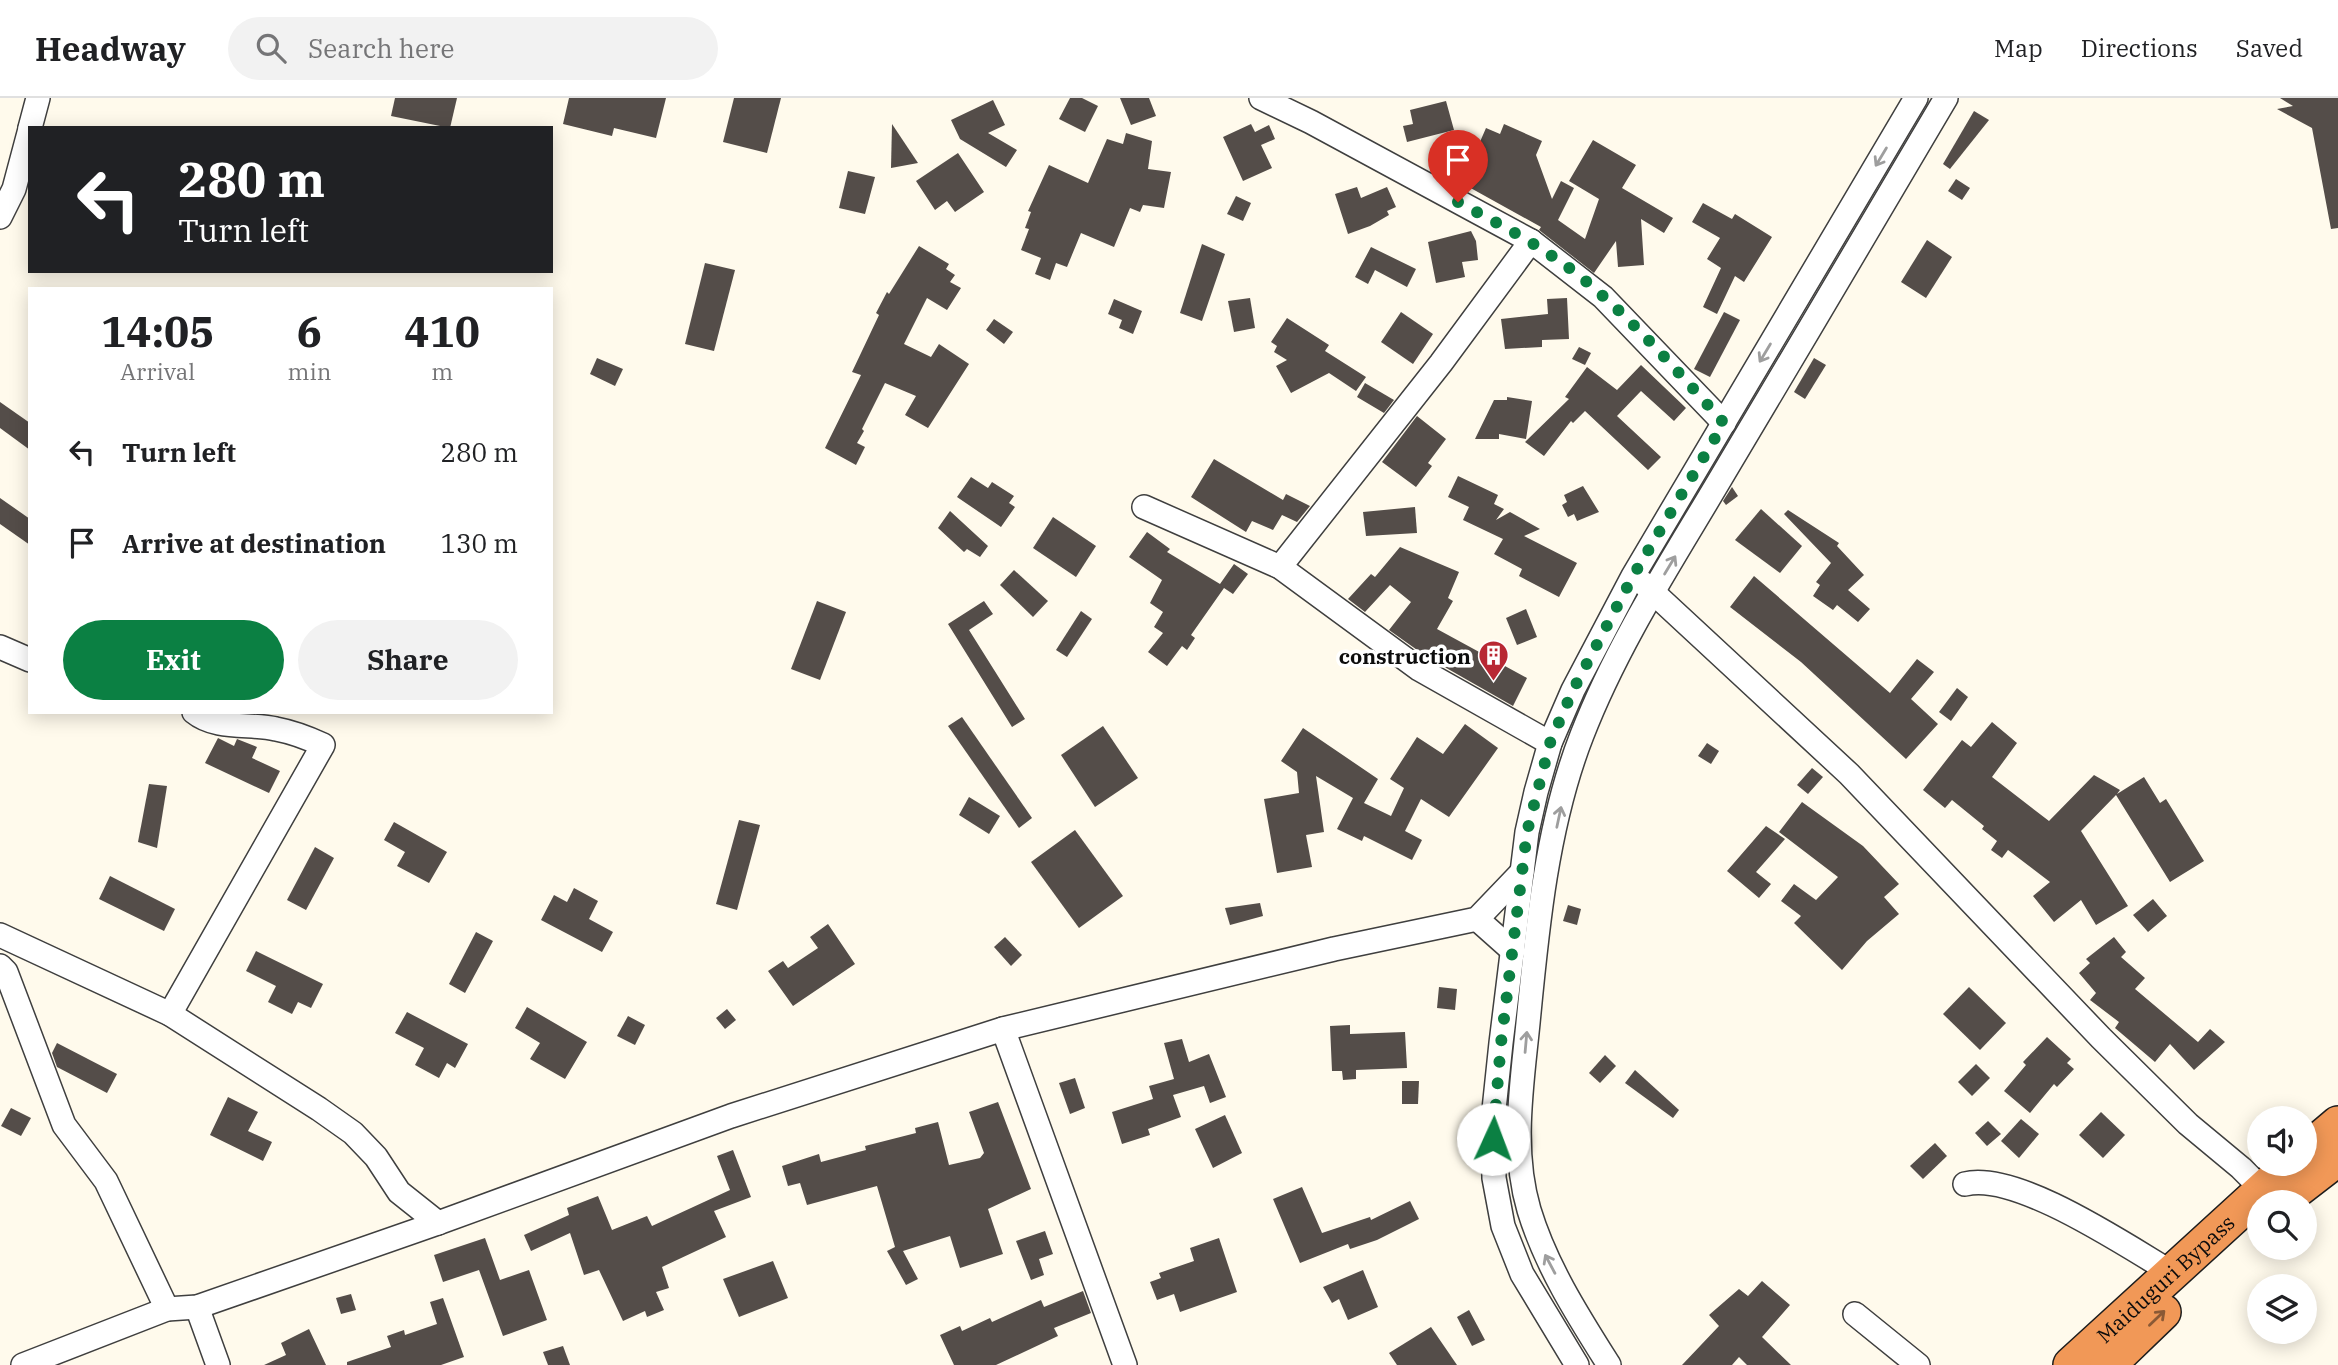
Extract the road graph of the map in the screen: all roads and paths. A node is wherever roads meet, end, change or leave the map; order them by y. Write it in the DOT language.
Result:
graph roads {
  1 [pos="38,98"];
  2 [pos="1261,98"];
  3 [pos="1291,98"];
  4 [pos="1916,98"];
  5 [pos="1946,98"];
  6 [pos="1311,122"];
  7 [pos="31,126"];
  8 [pos="28,136"];
  9 [pos="0,217"];
  10 [pos="1531,242"];
  11 [pos="1724,423"];
  12 [pos="1144,507"];
  13 [pos="1280,567"];
  14 [pos="1633,576"];
  15 [pos="1654,591"];
  16 [pos="0,648"];
  17 [pos="28,659"];
  18 [pos="196,714"];
  19 [pos="1550,743"];
  20 [pos="1522,872"];
  21 [pos="1477,919"];
  22 [pos="0,935"];
  23 [pos="1513,951"];
  24 [pos="0,966"];
  25 [pos="170,1014"];
  26 [pos="1003,1029"];
  27 [pos="2338,1124"];
  28 [pos="2317,1142"];
  29 [pos="2338,1158"];
  30 [pos="1965,1184"];
  31 [pos="2256,1190"];
  32 [pos="2289,1190"];
  33 [pos="2247,1218"];
  34 [pos="438,1223"];
  35 [pos="2247,1225"];
  36 [pos="2171,1272"];
  37 [pos="1565,1292"];
  38 [pos="1541,1306"];
  39 [pos="197,1307"];
  40 [pos="167,1309"];
  41 [pos="1855,1314"];
  42 [pos="23,1365"];
  43 [pos="218,1365"];
  44 [pos="1125,1365"];
  45 [pos="1577,1365"];
  46 [pos="1609,1365"];
  47 [pos="1918,1365"];
  48 [pos="2071,1365"];
  49 [pos="2108,1365"];
  1 -- 7 [label="street"];
  2 -- 6 [label="street"];
  3 -- 6 [label="street"];
  4 -- 11 [label="street, one-way"];
  15 -- 5 [label="street, one-way"];
  6 -- 10 [label="street"];
  8 -- 9 [label="street"];
  10 -- 11 [label="street"];
  10 -- 13 [label="street"];
  11 -- 14 [label="street"];
  12 -- 13 [label="street"];
  13 -- 19 [label="street"];
  14 -- 15 [label="street"];
  14 -- 19 [label="street"];
  15 -- 31 [label="street"];
  37 -- 15 [label="street, one-way"];
  16 -- 17 [label="street"];
  18 -- 25 [label="street"];
  19 -- 20 [label="street"];
  20 -- 21 [label="street"];
  20 -- 23 [label="street"];
  21 -- 23 [label="street"];
  21 -- 26 [label="street"];
  22 -- 25 [label="street"];
  23 -- 38 [label="street"];
  24 -- 40 [label="street"];
  25 -- 34 [label="street"];
  26 -- 34 [label="street"];
  26 -- 44 [label="street"];
  27 -- 28 [label="highway"];
  29 -- 32 [label="highway, Maiduguri Bypass"];
  30 -- 36 [label="street"];
  33 -- 36 [label="highway, Maiduguri Bypass"];
  34 -- 39 [label="street"];
  49 -- 35 [label="highway, Maiduguri Bypass, one-way"];
  36 -- 48 [label="highway, Maiduguri Bypass"];
  37 -- 38 [label="street"];
  37 -- 46 [label="street"];
  38 -- 45 [label="street"];
  39 -- 40 [label="street"];
  39 -- 43 [label="street"];
  40 -- 42 [label="street"];
  41 -- 47 [label="street"];
}
